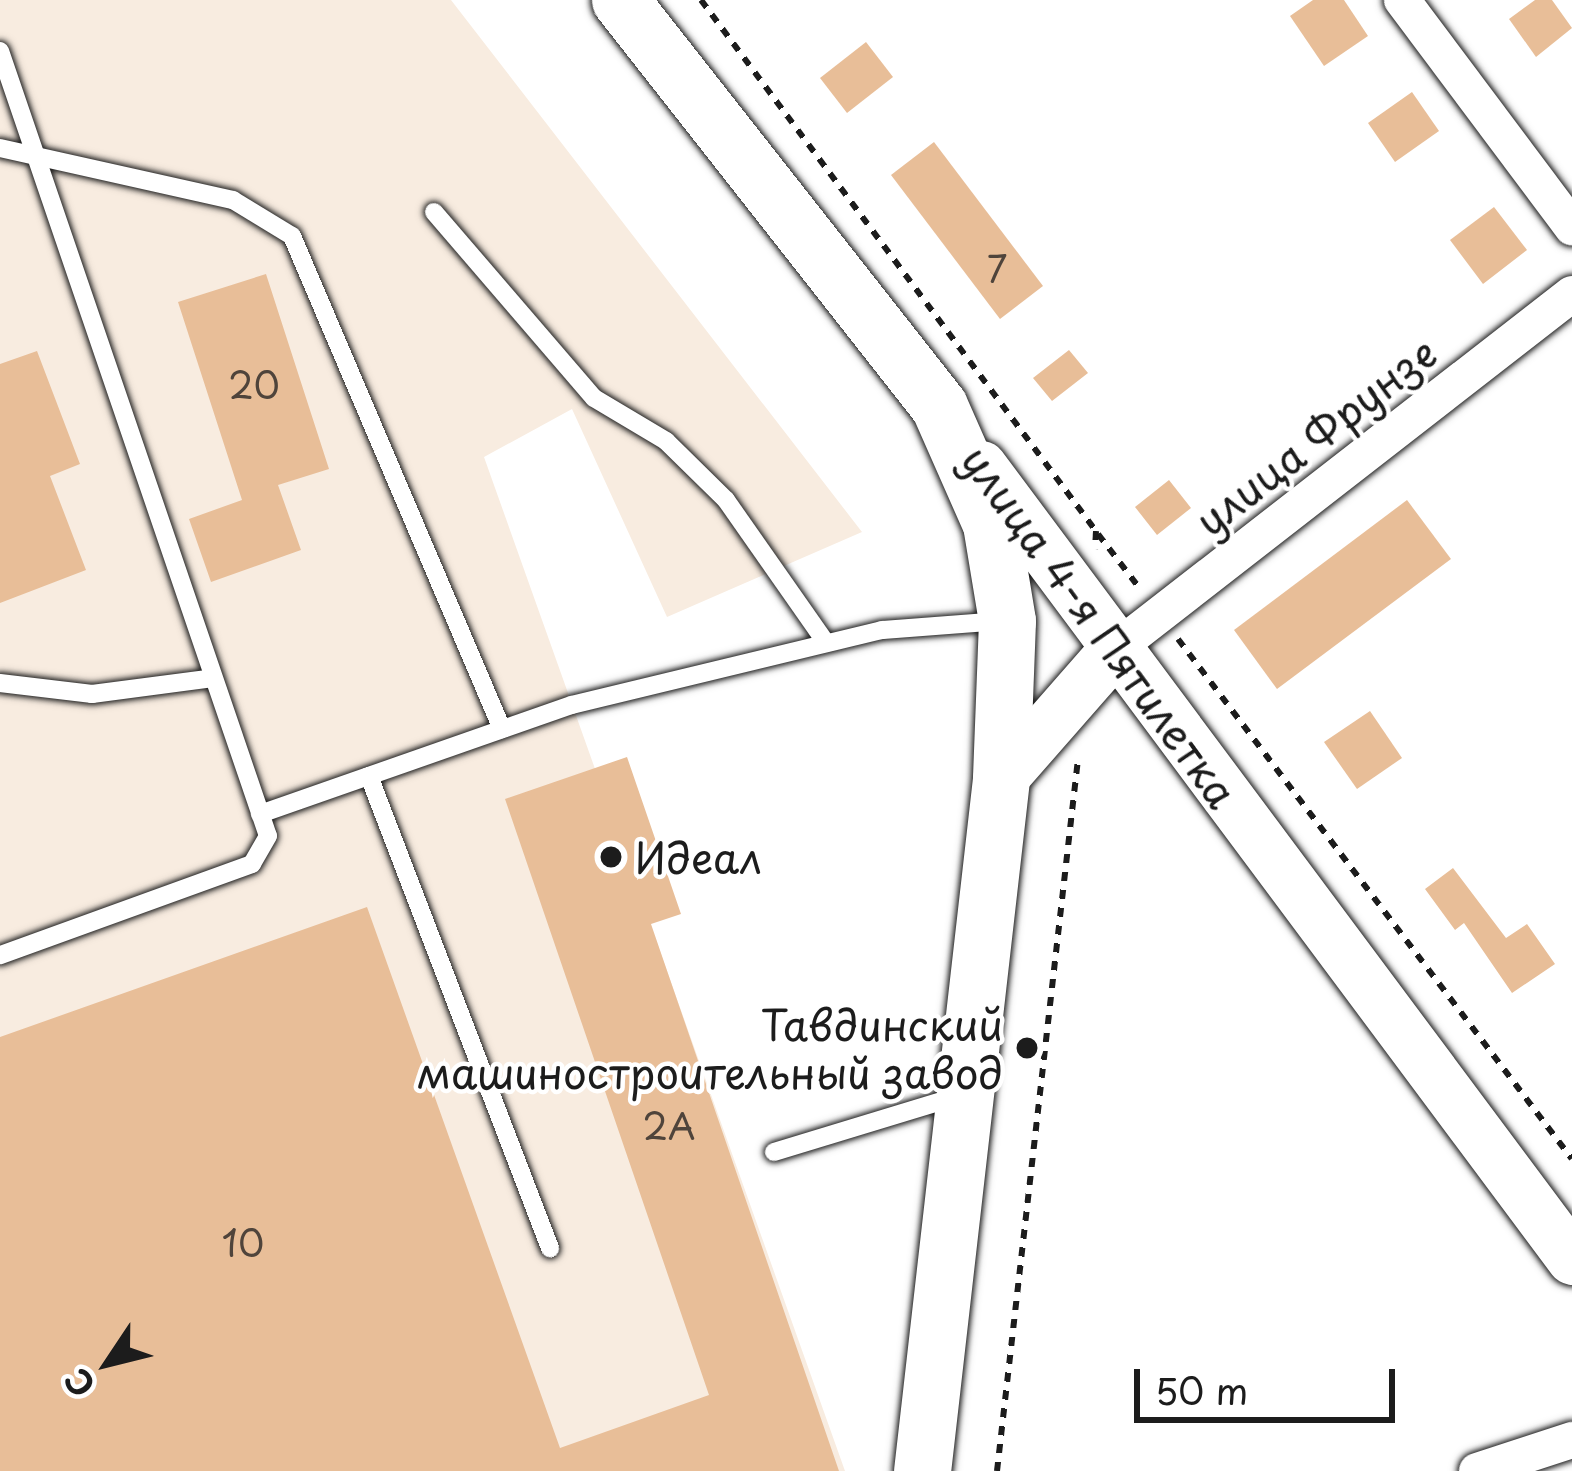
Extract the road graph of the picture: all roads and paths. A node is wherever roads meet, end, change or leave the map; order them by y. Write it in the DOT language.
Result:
graph roads {
  1 [pos="620,0"];
  2 [pos="1402,0"];
  3 [pos="0,51"];
  4 [pos="0,148"];
  5 [pos="28,148"];
  6 [pos="434,212"];
  7 [pos="1572,226"];
  8 [pos="1572,294"];
  9 [pos="939,406"];
  10 [pos="1096,531"];
  11 [pos="1160,615"];
  12 [pos="1007,621"];
  13 [pos="826,644"];
  14 [pos="1114,650"];
  15 [pos="213,678"];
  16 [pos="0,683"];
  17 [pos="502,729"];
  18 [pos="369,776"];
  19 [pos="1001,779"];
  20 [pos="260,814"];
  21 [pos="0,955"];
  22 [pos="965,1094"];
  23 [pos="775,1152"];
  24 [pos="1572,1160"];
  25 [pos="550,1248"];
  26 [pos="1572,1259"];
  27 [pos="1572,1440"];
  28 [pos="922,1471"];
  29 [pos="1477,1471"];
  1 -- 9 [label="main road, улица 4-я Пятилетка"];
  2 -- 7 [label="street"];
  3 -- 5 [label="lane"];
  4 -- 5 [label="lane"];
  5 -- 15 [label="lane"];
  5 -- 17 [label="lane"];
  6 -- 13 [label="lane"];
  8 -- 11 [label="street, улица Фрунзе"];
  9 -- 12 [label="main road"];
  9 -- 14 [label="street, улица 4-я Пятилетка"];
  10 -- 11 [label="path"];
  11 -- 14 [label="street, улица Фрунзе"];
  11 -- 24 [label="path"];
  12 -- 13 [label="lane"];
  12 -- 19 [label="main road"];
  13 -- 17 [label="lane"];
  14 -- 19 [label="street"];
  14 -- 26 [label="street, улица 4-я Пятилетка"];
  15 -- 16 [label="lane"];
  15 -- 20 [label="lane"];
  17 -- 18 [label="lane"];
  18 -- 20 [label="lane"];
  18 -- 25 [label="lane"];
  19 -- 22 [label="main road"];
  20 -- 21 [label="lane"];
  22 -- 23 [label="lane"];
  22 -- 28 [label="main road"];
  27 -- 29 [label="street"];
}
